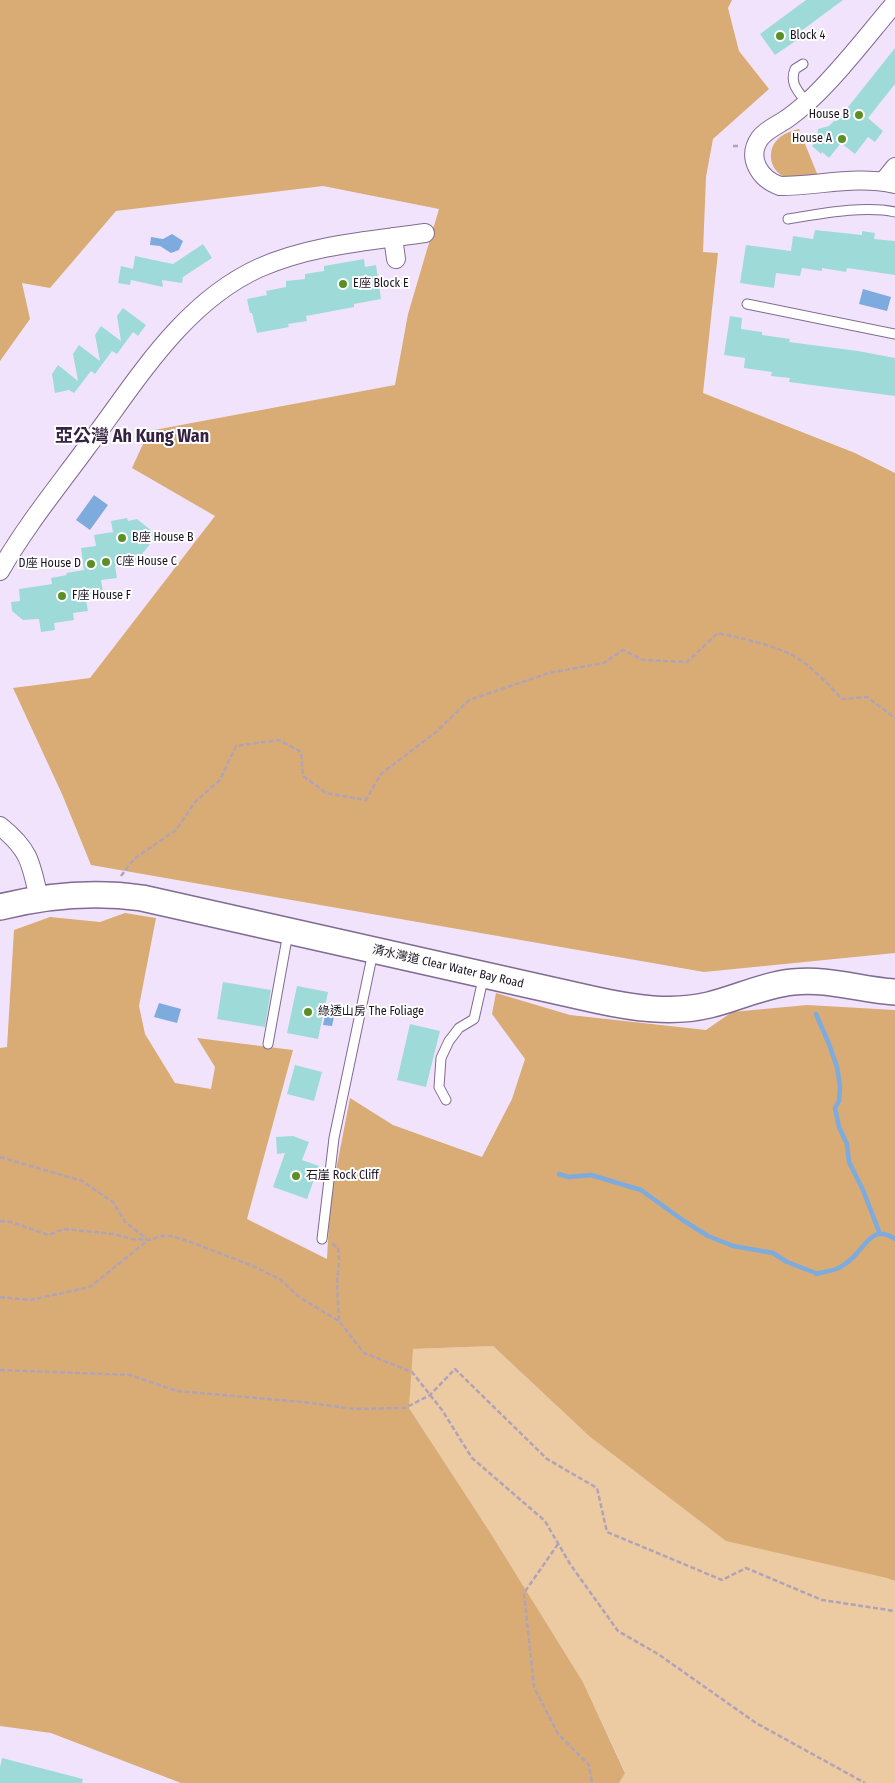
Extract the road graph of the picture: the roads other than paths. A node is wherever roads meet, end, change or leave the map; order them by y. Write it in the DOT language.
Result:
graph roads {
  1 [pos="895,4"];
  2 [pos="803,64"];
  3 [pos="807,103"];
  4 [pos="895,167"];
  5 [pos="889,183"];
  6 [pos="895,212"];
  7 [pos="788,219"];
  8 [pos="425,233"];
  9 [pos="393,237"];
  10 [pos="396,259"];
  11 [pos="747,304"];
  12 [pos="895,334"];
  13 [pos="0,571"];
  14 [pos="0,826"];
  15 [pos="39,899"];
  16 [pos="0,907"];
  17 [pos="288,930"];
  18 [pos="374,950"];
  19 [pos="484,975"];
  20 [pos="895,992"];
  21 [pos="268,1044"];
  22 [pos="446,1100"];
  23 [pos="322,1239"];
  1 -- 3 [label="street"];
  2 -- 3 [label="lane"];
  3 -- 5 [label="street"];
  4 -- 5 [label="street"];
  6 -- 7 [label="lane"];
  8 -- 9 [label="street"];
  9 -- 10 [label="street"];
  9 -- 13 [label="street"];
  11 -- 12 [label="lane"];
  14 -- 15 [label="street"];
  15 -- 16 [label="main road, 清水灣道 Clear Water Bay Road"];
  15 -- 17 [label="main road, 清水灣道 Clear Water Bay Road"];
  17 -- 18 [label="main road, 清水灣道 Clear Water Bay Road"];
  17 -- 21 [label="lane"];
  18 -- 19 [label="main road, 清水灣道 Clear Water Bay Road"];
  18 -- 23 [label="lane"];
  19 -- 20 [label="main road, 清水灣道 Clear Water Bay Road"];
  19 -- 22 [label="lane"];
}
